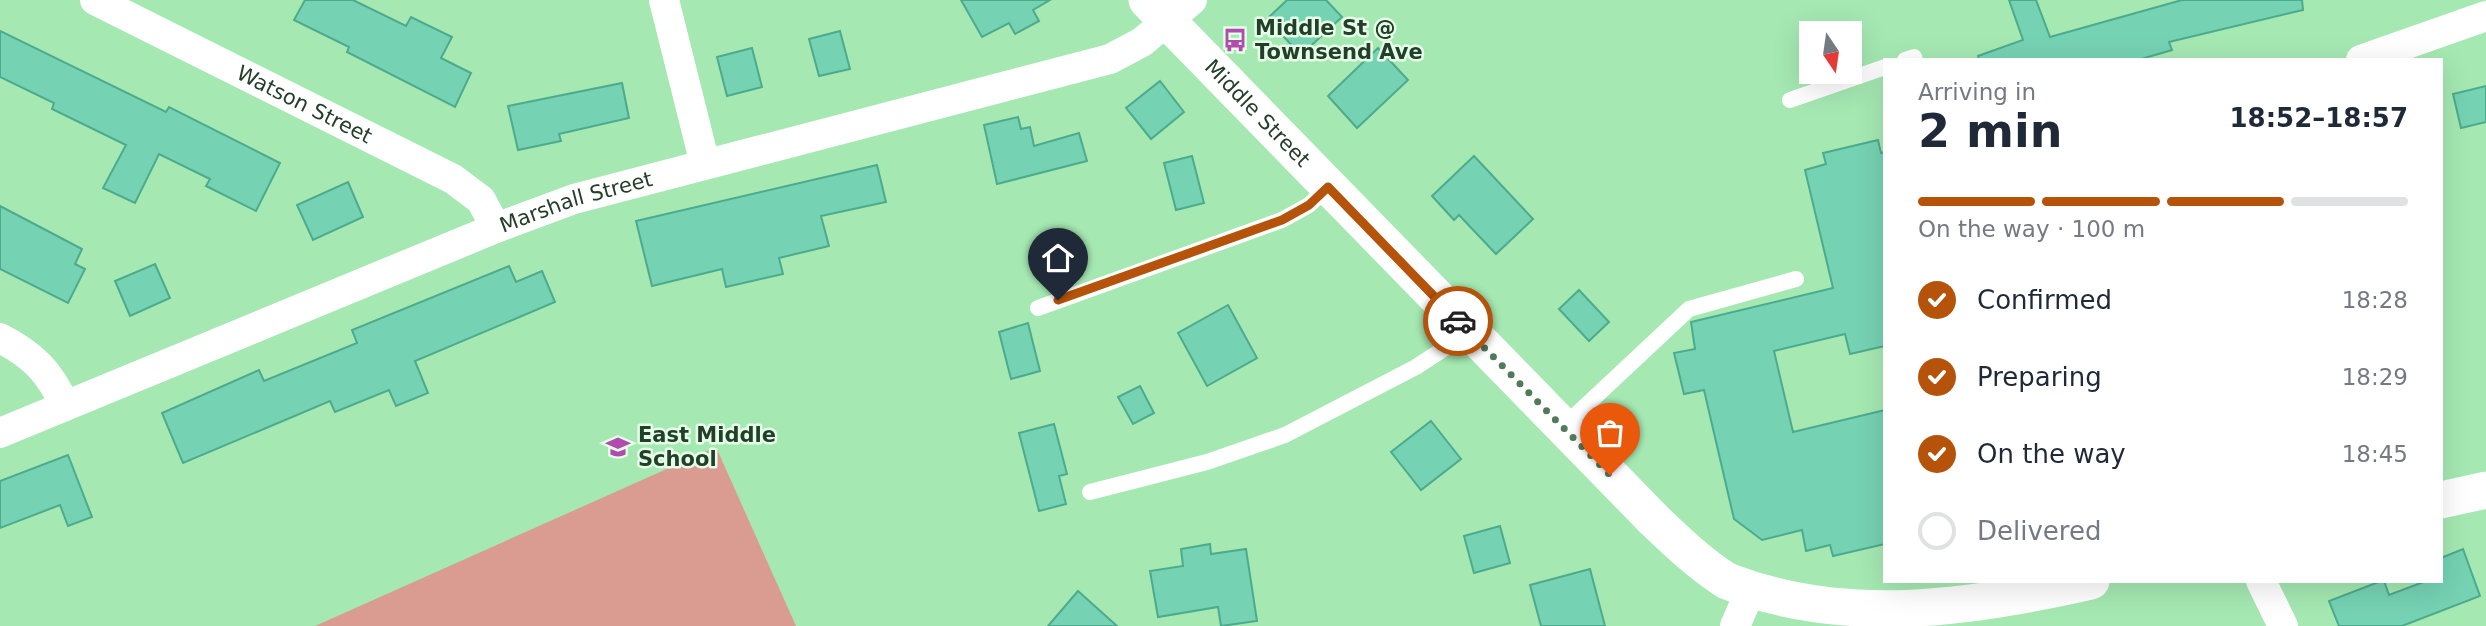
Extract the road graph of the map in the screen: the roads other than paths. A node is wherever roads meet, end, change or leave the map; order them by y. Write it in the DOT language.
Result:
graph roads {
  1 [pos="95,0"];
  2 [pos="664,0"];
  3 [pos="1169,7"];
  4 [pos="2486,16"];
  5 [pos="2367,58"];
  6 [pos="1883,68"];
  7 [pos="1790,100"];
  8 [pos="705,164"];
  9 [pos="1328,187"];
  10 [pos="496,228"];
  11 [pos="1796,279"];
  12 [pos="1038,308"];
  13 [pos="1465,329"];
  14 [pos="0,338"];
  15 [pos="65,406"];
  16 [pos="1563,428"];
  17 [pos="0,433"];
  18 [pos="2486,489"];
  19 [pos="1090,492"];
  20 [pos="2443,500"];
  21 [pos="2074,583"];
  22 [pos="2262,583"];
  23 [pos="1742,610"];
  24 [pos="1834,624"];
  25 [pos="2283,626"];
  1 -- 10 [label="street, Watson Street"];
  2 -- 8 [label="street"];
  3 -- 8 [label="street, Marshall Street"];
  3 -- 9 [label="street, Middle Street"];
  4 -- 5 [label="street"];
  6 -- 7 [label="lane"];
  8 -- 10 [label="street, Marshall Street"];
  9 -- 12 [label="lane"];
  9 -- 13 [label="street, Middle Street"];
  10 -- 15 [label="street, Marshall Street"];
  11 -- 16 [label="lane"];
  13 -- 16 [label="street, Middle Street"];
  13 -- 19 [label="lane"];
  14 -- 15 [label="street"];
  15 -- 17 [label="street, Marshall Street"];
  16 -- 23 [label="street, Middle Street"];
  18 -- 20 [label="street"];
  21 -- 24 [label="street, Middle Street"];
  22 -- 25 [label="street"];
  23 -- 24 [label="street, Middle Street"];
}
